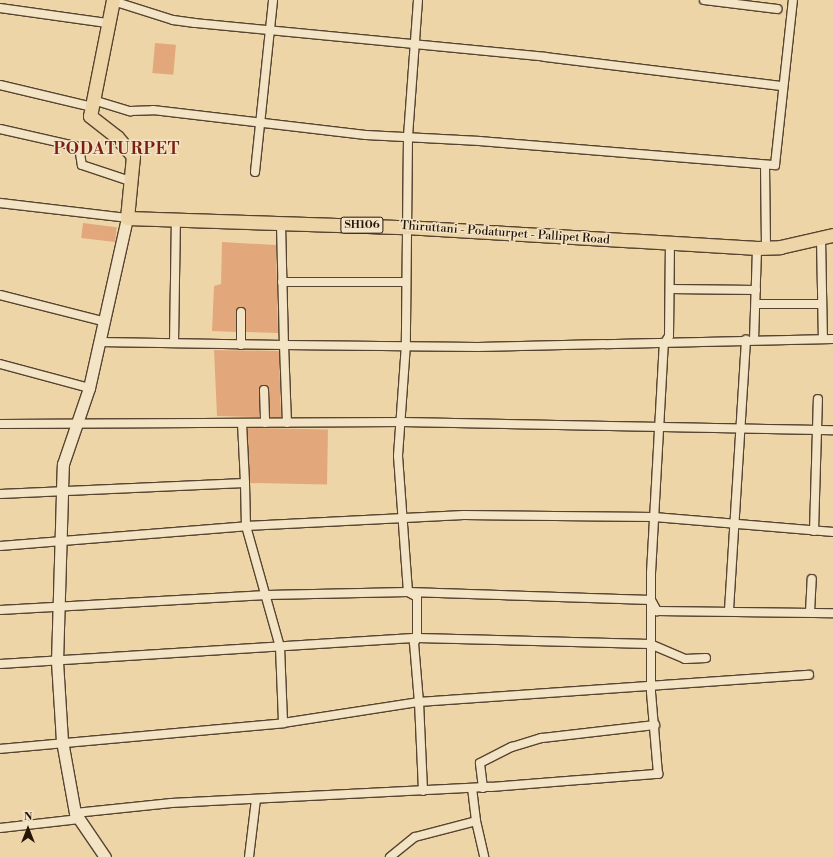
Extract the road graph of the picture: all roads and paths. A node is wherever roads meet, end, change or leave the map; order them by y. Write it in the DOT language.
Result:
graph roads {
  1 [pos="113,0"];
  2 [pos="273,0"];
  3 [pos="418,0"];
  4 [pos="704,0"];
  5 [pos="793,0"];
  6 [pos="0,8"];
  7 [pos="778,9"];
  8 [pos="107,23"];
  9 [pos="269,31"];
  10 [pos="413,46"];
  11 [pos="0,85"];
  12 [pos="781,86"];
  13 [pos="93,103"];
  14 [pos="261,124"];
  15 [pos="0,129"];
  16 [pos="408,137"];
  17 [pos="765,165"];
  18 [pos="255,172"];
  19 [pos="130,181"];
  20 [pos="0,203"];
  21 [pos="127,218"];
  22 [pos="176,220"];
  23 [pos="281,224"];
  24 [pos="405,227"];
  25 [pos="827,236"];
  26 [pos="670,244"];
  27 [pos="761,248"];
  28 [pos="282,282"];
  29 [pos="406,282"];
  30 [pos="670,289"];
  31 [pos="756,290"];
  32 [pos="0,295"];
  33 [pos="756,304"];
  34 [pos="822,304"];
  35 [pos="241,312"];
  36 [pos="102,321"];
  37 [pos="823,338"];
  38 [pos="833,339"];
  39 [pos="750,340"];
  40 [pos="99,342"];
  41 [pos="174,343"];
  42 [pos="406,344"];
  43 [pos="664,344"];
  44 [pos="241,345"];
  45 [pos="284,345"];
  46 [pos="0,364"];
  47 [pos="89,388"];
  48 [pos="264,390"];
  49 [pos="818,399"];
  50 [pos="402,422"];
  51 [pos="242,423"];
  52 [pos="265,423"];
  53 [pos="287,423"];
  54 [pos="0,424"];
  55 [pos="661,424"];
  56 [pos="75,425"];
  57 [pos="741,428"];
  58 [pos="819,430"];
  59 [pos="833,430"];
  60 [pos="245,482"];
  61 [pos="62,490"];
  62 [pos="0,494"];
  63 [pos="654,517"];
  64 [pos="404,519"];
  65 [pos="732,525"];
  66 [pos="246,526"];
  67 [pos="814,531"];
  68 [pos="833,532"];
  69 [pos="61,541"];
  70 [pos="0,546"];
  71 [pos="812,579"];
  72 [pos="408,592"];
  73 [pos="267,595"];
  74 [pos="651,600"];
  75 [pos="58,606"];
  76 [pos="0,610"];
  77 [pos="729,610"];
  78 [pos="810,612"];
  79 [pos="833,613"];
  80 [pos="417,638"];
  81 [pos="650,644"];
  82 [pos="280,647"];
  83 [pos="706,658"];
  84 [pos="57,662"];
  85 [pos="0,664"];
  86 [pos="809,675"];
  87 [pos="651,683"];
  88 [pos="419,702"];
  89 [pos="283,723"];
  90 [pos="655,725"];
  91 [pos="62,742"];
  92 [pos="0,749"];
  93 [pos="472,788"];
  94 [pos="483,788"];
  95 [pos="422,790"];
  96 [pos="256,799"];
  97 [pos="77,816"];
  98 [pos="476,821"];
  99 [pos="0,828"];
  100 [pos="102,857"];
  101 [pos="249,857"];
  102 [pos="390,857"];
  103 [pos="484,857"];
  1 -- 8 [label="main road"];
  1 -- 9 [label="street"];
  2 -- 9 [label="street"];
  3 -- 10 [label="street"];
  4 -- 7 [label="street"];
  5 -- 12 [label="street"];
  6 -- 8 [label="street"];
  8 -- 13 [label="main road"];
  9 -- 10 [label="street"];
  9 -- 14 [label="street"];
  10 -- 12 [label="street"];
  10 -- 16 [label="street"];
  11 -- 13 [label="street"];
  12 -- 17 [label="street"];
  13 -- 14 [label="street"];
  13 -- 19 [label="main road"];
  14 -- 16 [label="street"];
  14 -- 18 [label="street"];
  15 -- 19 [label="street"];
  16 -- 17 [label="street"];
  16 -- 24 [label="street"];
  17 -- 27 [label="street"];
  19 -- 21 [label="main road"];
  20 -- 21 [label="street"];
  21 -- 22 [label="main road, Thiruttani - Podaturpet - Pallipet Road / SH106"];
  21 -- 36 [label="main road"];
  22 -- 23 [label="main road, Thiruttani - Podaturpet - Pallipet Road / SH106"];
  22 -- 41 [label="street"];
  23 -- 24 [label="main road, Thiruttani - Podaturpet - Pallipet Road / SH106"];
  23 -- 28 [label="street"];
  24 -- 26 [label="main road, Thiruttani - Podaturpet - Pallipet Road / SH106"];
  24 -- 29 [label="street"];
  25 -- 27 [label="main road, Thiruttani - Podaturpet - Pallipet Road / SH106"];
  25 -- 34 [label="street"];
  26 -- 27 [label="main road, Thiruttani - Podaturpet - Pallipet Road / SH106"];
  26 -- 30 [label="street"];
  27 -- 31 [label="street"];
  28 -- 29 [label="street"];
  28 -- 45 [label="street"];
  29 -- 42 [label="street"];
  30 -- 31 [label="street"];
  30 -- 43 [label="street"];
  31 -- 33 [label="street"];
  32 -- 36 [label="street"];
  33 -- 34 [label="street"];
  33 -- 39 [label="street"];
  34 -- 37 [label="street"];
  35 -- 44 [label="street"];
  36 -- 40 [label="main road"];
  37 -- 38 [label="street"];
  37 -- 39 [label="street"];
  39 -- 43 [label="street"];
  39 -- 57 [label="street"];
  40 -- 41 [label="street"];
  40 -- 47 [label="main road"];
  41 -- 44 [label="street"];
  42 -- 43 [label="street"];
  42 -- 45 [label="street"];
  42 -- 50 [label="street"];
  43 -- 55 [label="street"];
  44 -- 45 [label="street"];
  45 -- 53 [label="street"];
  46 -- 47 [label="street"];
  47 -- 56 [label="main road"];
  48 -- 52 [label="street"];
  49 -- 58 [label="street"];
  50 -- 53 [label="street"];
  50 -- 55 [label="street"];
  50 -- 64 [label="street"];
  51 -- 52 [label="street"];
  51 -- 56 [label="street"];
  51 -- 60 [label="street"];
  52 -- 53 [label="street"];
  54 -- 56 [label="street"];
  55 -- 57 [label="street"];
  55 -- 63 [label="street"];
  56 -- 61 [label="main road"];
  57 -- 58 [label="street"];
  57 -- 65 [label="street"];
  58 -- 59 [label="street"];
  58 -- 67 [label="street"];
  60 -- 61 [label="street"];
  60 -- 66 [label="street"];
  61 -- 62 [label="street"];
  61 -- 69 [label="main road"];
  63 -- 64 [label="street"];
  63 -- 65 [label="street"];
  63 -- 74 [label="street"];
  64 -- 66 [label="street"];
  64 -- 72 [label="street"];
  65 -- 67 [label="street"];
  65 -- 77 [label="street"];
  66 -- 69 [label="street"];
  66 -- 73 [label="street"];
  67 -- 68 [label="street"];
  69 -- 70 [label="street"];
  69 -- 75 [label="main road"];
  71 -- 78 [label="street"];
  72 -- 73 [label="street"];
  72 -- 74 [label="street"];
  72 -- 80 [label="street"];
  73 -- 75 [label="street"];
  73 -- 82 [label="street"];
  74 -- 77 [label="street"];
  74 -- 81 [label="street"];
  75 -- 76 [label="street"];
  75 -- 84 [label="main road"];
  77 -- 78 [label="street"];
  78 -- 79 [label="street"];
  80 -- 81 [label="street"];
  80 -- 82 [label="street"];
  80 -- 88 [label="street"];
  81 -- 83 [label="street"];
  81 -- 87 [label="street"];
  82 -- 84 [label="street"];
  82 -- 89 [label="street"];
  84 -- 85 [label="street"];
  84 -- 91 [label="main road"];
  86 -- 87 [label="street"];
  87 -- 88 [label="street"];
  87 -- 90 [label="street"];
  88 -- 89 [label="street"];
  88 -- 95 [label="street"];
  89 -- 91 [label="street"];
  90 -- 94 [label="street"];
  90 -- 94 [label="street"];
  91 -- 92 [label="street"];
  91 -- 97 [label="main road"];
  93 -- 94 [label="street"];
  93 -- 95 [label="street"];
  93 -- 98 [label="street"];
  95 -- 96 [label="street"];
  96 -- 97 [label="street"];
  96 -- 101 [label="street"];
  97 -- 99 [label="street"];
  97 -- 100 [label="main road"];
  98 -- 102 [label="street"];
  98 -- 103 [label="street"];
}
